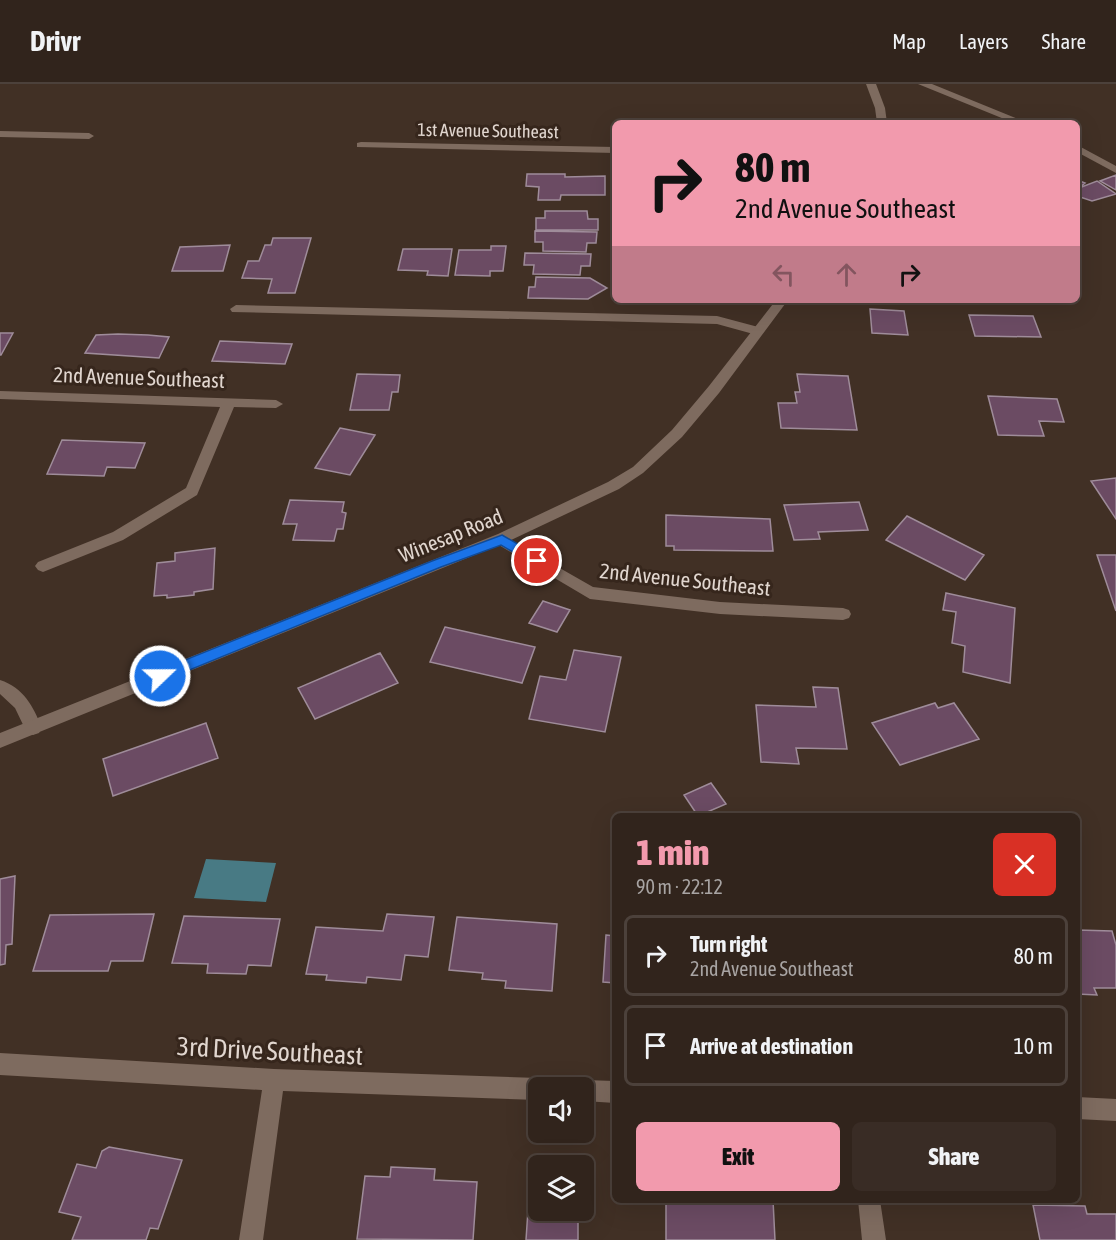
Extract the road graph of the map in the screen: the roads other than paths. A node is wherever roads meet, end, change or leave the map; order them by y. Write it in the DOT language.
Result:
graph roads {
  1 [pos="872,84"];
  2 [pos="923,84"];
  3 [pos="882,120"];
  4 [pos="1015,120"];
  5 [pos="0,134"];
  6 [pos="89,136"];
  7 [pos="361,146"];
  8 [pos="612,150"];
  9 [pos="1080,150"];
  10 [pos="1116,170"];
  11 [pos="780,303"];
  12 [pos="236,309"];
  13 [pos="758,332"];
  14 [pos="0,395"];
  15 [pos="229,402"];
  16 [pos="276,404"];
  17 [pos="502,540"];
  18 [pos="43,566"];
  19 [pos="843,614"];
  20 [pos="0,687"];
  21 [pos="33,728"];
  22 [pos="0,741"];
  23 [pos="0,1064"];
  24 [pos="274,1080"];
  25 [pos="528,1089"];
  26 [pos="594,1091"];
  27 [pos="612,1092"];
  28 [pos="1080,1108"];
  29 [pos="1116,1110"];
  30 [pos="869,1203"];
  31 [pos="250,1240"];
  32 [pos="874,1240"];
  1 -- 3 [label="street"];
  2 -- 4 [label="street"];
  5 -- 6 [label="street"];
  7 -- 8 [label="street, 1st Avenue Southeast"];
  9 -- 10 [label="street"];
  11 -- 13 [label="street, Winesap Road"];
  12 -- 13 [label="street"];
  13 -- 17 [label="street, Winesap Road"];
  14 -- 15 [label="street, 2nd Avenue Southeast"];
  15 -- 16 [label="street, 2nd Avenue Southeast"];
  15 -- 18 [label="street"];
  17 -- 19 [label="street, 2nd Avenue Southeast"];
  17 -- 21 [label="street, Winesap Road"];
  20 -- 21 [label="street"];
  21 -- 22 [label="street, Winesap Road"];
  23 -- 24 [label="street, 3rd Drive Southeast"];
  24 -- 25 [label="street, 3rd Drive Southeast"];
  24 -- 31 [label="street"];
  26 -- 27 [label="street"];
  28 -- 29 [label="street"];
  30 -- 32 [label="street"];
}
